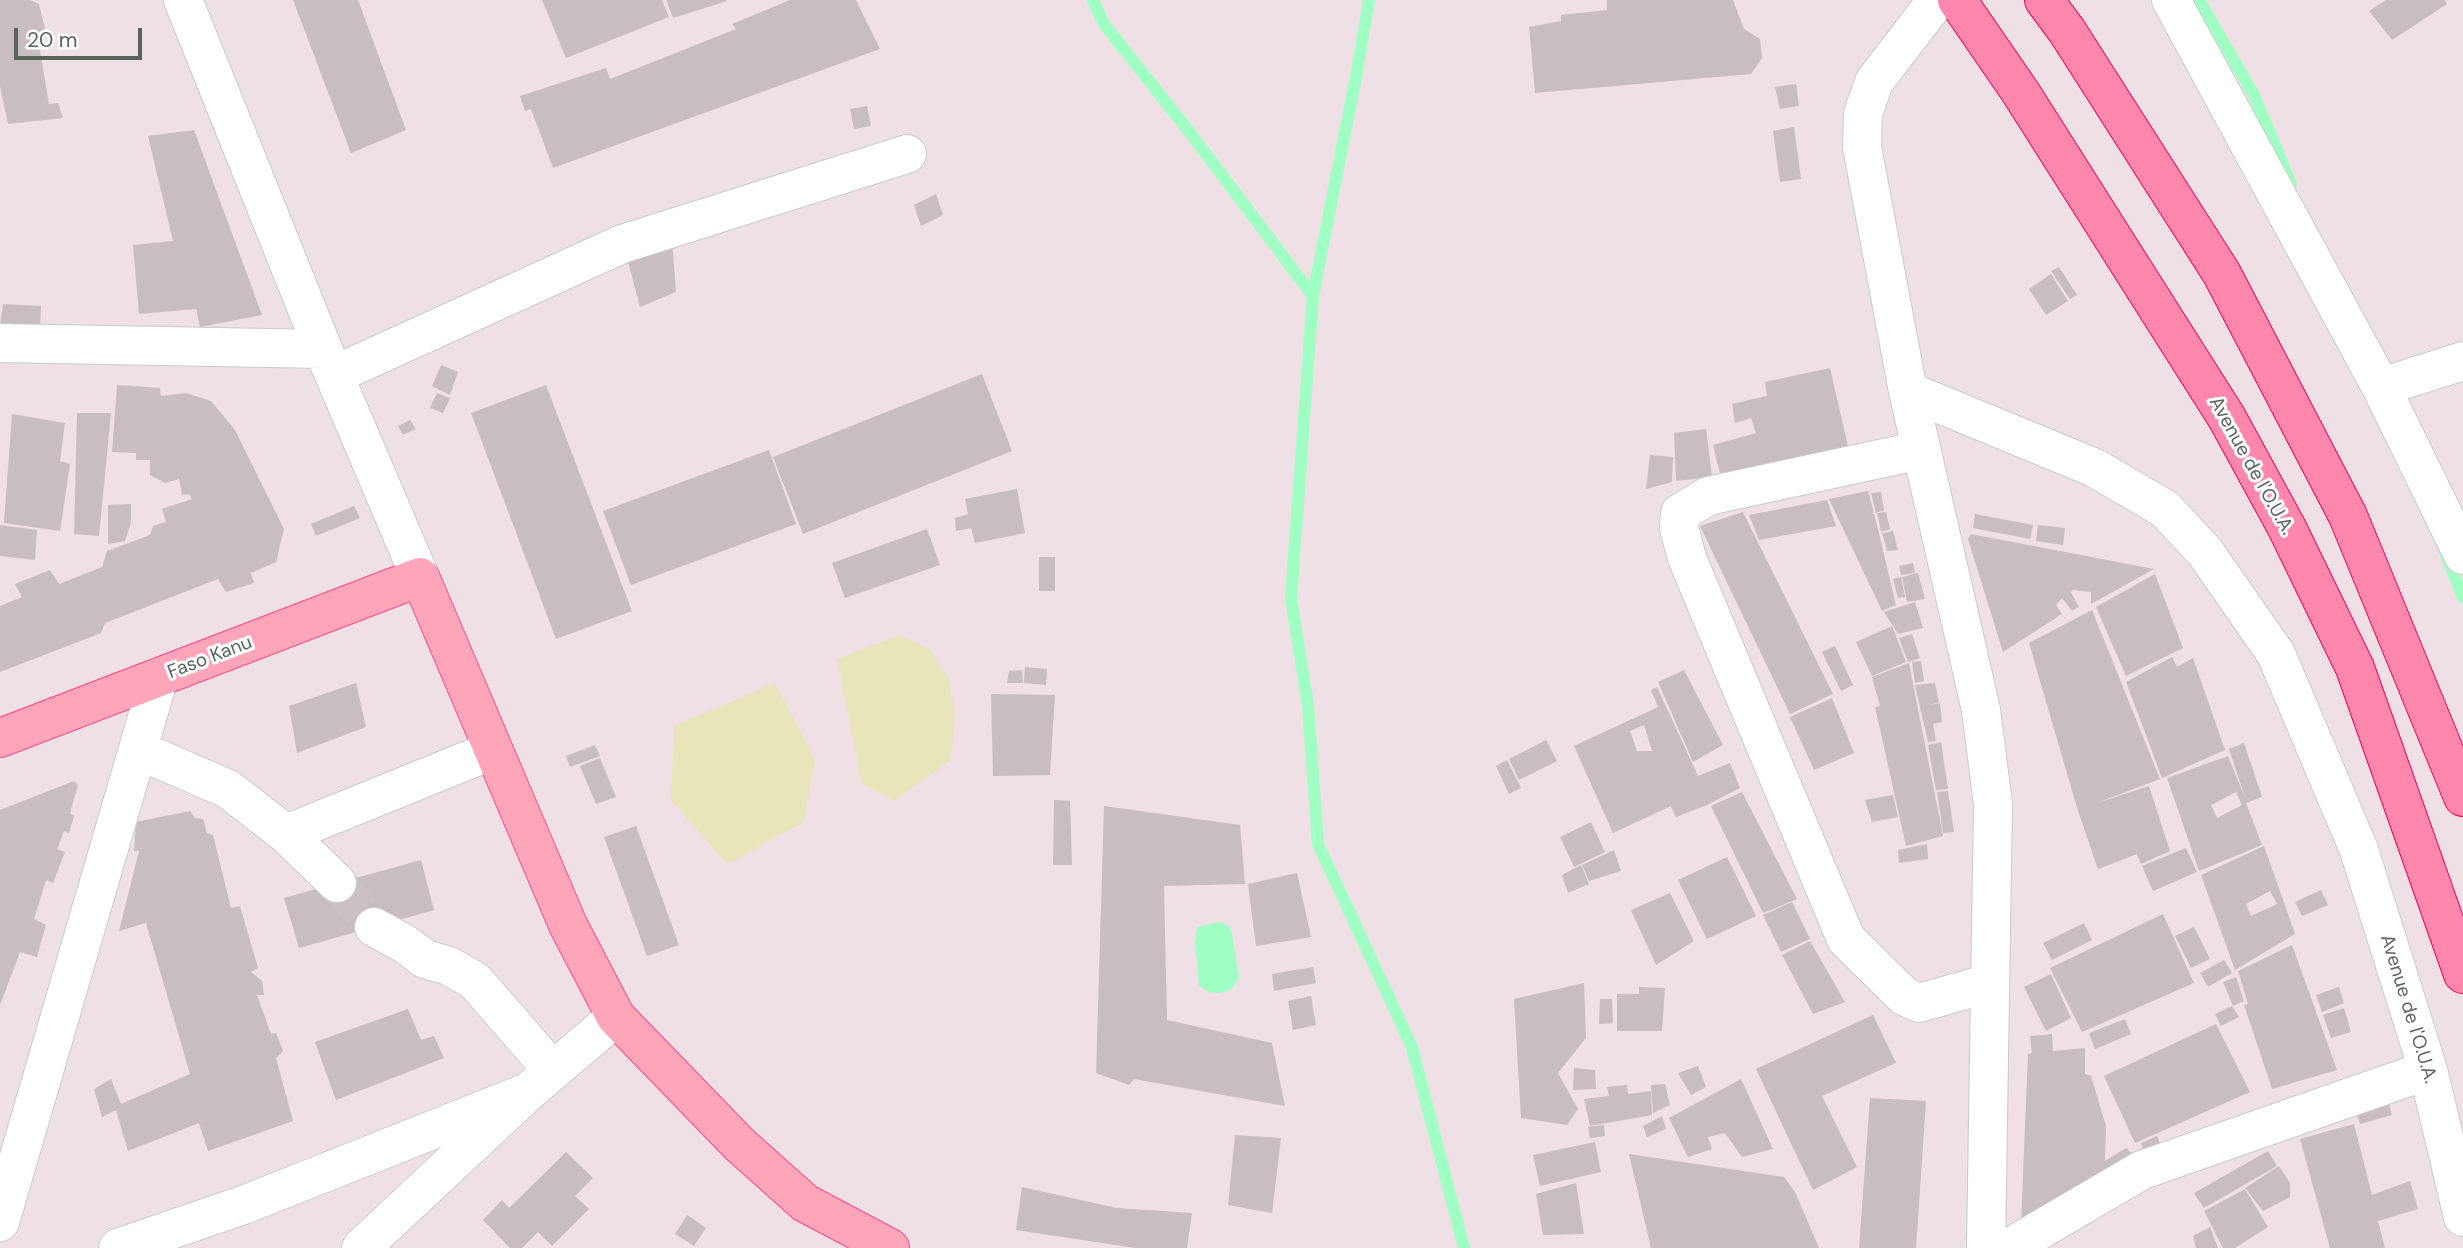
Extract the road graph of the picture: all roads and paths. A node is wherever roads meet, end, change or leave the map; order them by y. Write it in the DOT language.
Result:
graph roads {
  1 [pos="183,0"];
  2 [pos="1937,0"];
  3 [pos="1957,0"];
  4 [pos="2044,0"];
  5 [pos="2171,0"];
  6 [pos="907,155"];
  7 [pos="0,343"];
  8 [pos="2463,361"];
  9 [pos="329,362"];
  10 [pos="2381,387"];
  11 [pos="1908,391"];
  12 [pos="1921,450"];
  13 [pos="2463,555"];
  14 [pos="420,577"];
  15 [pos="159,677"];
  16 [pos="0,738"];
  17 [pos="138,750"];
  18 [pos="493,750"];
  19 [pos="2463,797"];
  20 [pos="286,834"];
  21 [pos="337,883"];
  22 [pos="374,927"];
  23 [pos="2463,974"];
  24 [pos="1990,983"];
  25 [pos="616,1017"];
  26 [pos="2428,1070"];
  27 [pos="541,1081"];
  28 [pos="2463,1217"];
  29 [pos="0,1222"];
  30 [pos="118,1248"];
  31 [pos="361,1248"];
  32 [pos="890,1248"];
  33 [pos="1986,1248"];
  34 [pos="2009,1248"];
  1 -- 9 [label="street"];
  2 -- 11 [label="street"];
  3 -- 23 [label="highway, Avenue de l'O.U.A."];
  4 -- 19 [label="highway"];
  5 -- 10 [label="street"];
  6 -- 9 [label="street"];
  7 -- 9 [label="street"];
  8 -- 10 [label="street"];
  9 -- 14 [label="street"];
  10 -- 13 [label="street"];
  11 -- 12 [label="street"];
  11 -- 26 [label="street, Avenue de l'O.U.A."];
  12 -- 24 [label="street"];
  12 -- 24 [label="street"];
  14 -- 15 [label="main road, Faso Kanu"];
  14 -- 18 [label="main road"];
  15 -- 16 [label="main road, Faso Kanu"];
  15 -- 17 [label="street"];
  17 -- 20 [label="street"];
  17 -- 29 [label="street"];
  18 -- 20 [label="street"];
  18 -- 25 [label="main road"];
  20 -- 21 [label="street"];
  22 -- 27 [label="street"];
  24 -- 33 [label="street"];
  25 -- 27 [label="street"];
  25 -- 32 [label="main road"];
  26 -- 28 [label="street, Avenue de l'O.U.A."];
  26 -- 34 [label="street"];
  27 -- 30 [label="street"];
  27 -- 31 [label="street"];
}
